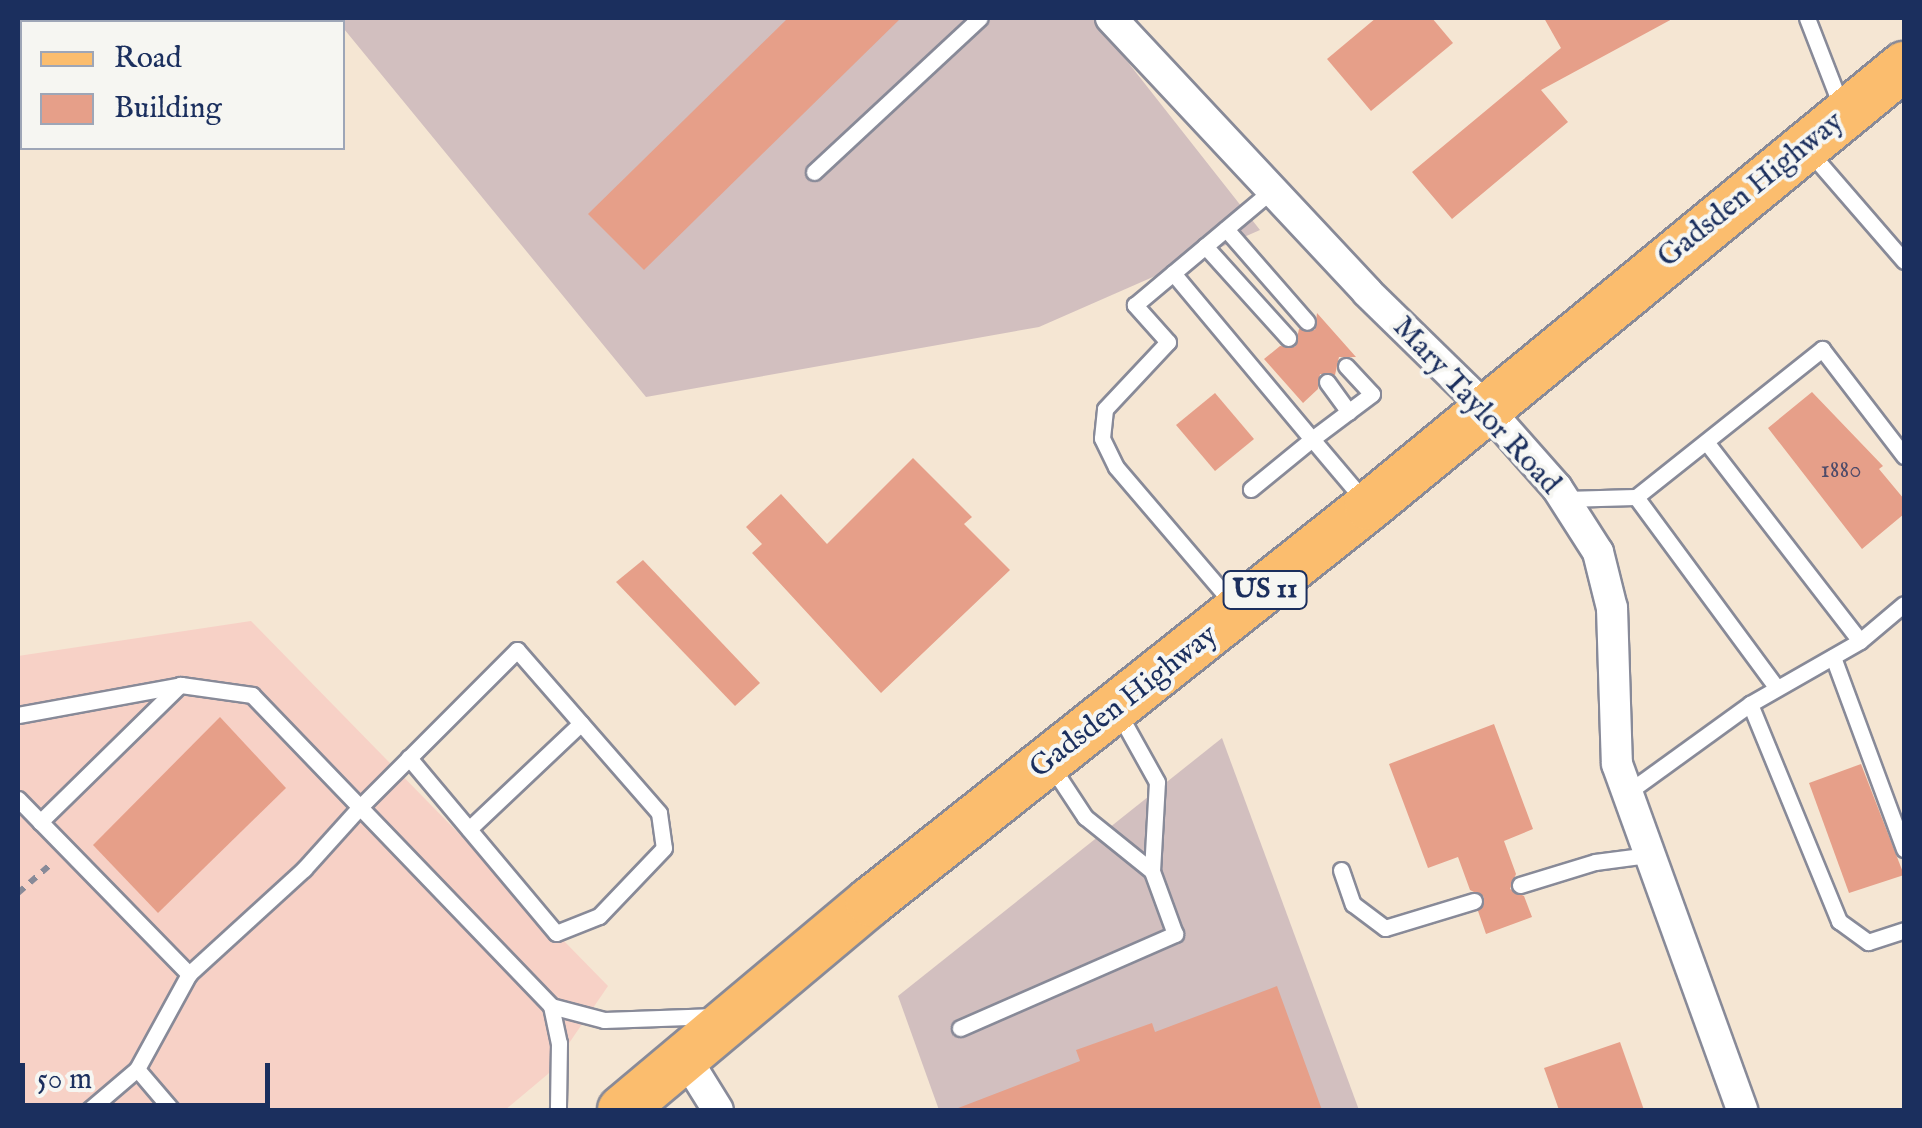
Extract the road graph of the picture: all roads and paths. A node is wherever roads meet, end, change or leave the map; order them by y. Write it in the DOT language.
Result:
graph roads {
  1 [pos="980,18"];
  2 [pos="1111,18"];
  3 [pos="1807,18"];
  4 [pos="1904,66"];
  5 [pos="1845,114"];
  6 [pos="1805,146"];
  7 [pos="814,172"];
  8 [pos="1272,190"];
  9 [pos="1226,229"];
  10 [pos="1205,246"];
  11 [pos="1904,261"];
  12 [pos="1173,273"];
  13 [pos="1308,322"];
  14 [pos="1288,338"];
  15 [pos="1346,366"];
  16 [pos="1326,382"];
  17 [pos="1488,410"];
  18 [pos="1349,412"];
  19 [pos="1312,440"];
  20 [pos="1707,443"];
  21 [pos="1904,456"];
  22 [pos="1251,490"];
  23 [pos="1636,497"];
  24 [pos="1564,500"];
  25 [pos="1369,506"];
  26 [pos="1904,604"];
  27 [pos="1239,611"];
  28 [pos="1860,641"];
  29 [pos="1833,656"];
  30 [pos="180,685"];
  31 [pos="1777,688"];
  32 [pos="1750,704"];
  33 [pos="1116,708"];
  34 [pos="18,716"];
  35 [pos="581,723"];
  36 [pos="409,758"];
  37 [pos="1048,762"];
  38 [pos="1627,793"];
  39 [pos="18,799"];
  40 [pos="358,810"];
  41 [pos="40,822"];
  42 [pos="469,829"];
  43 [pos="1904,849"];
  44 [pos="1648,855"];
  45 [pos="1152,870"];
  46 [pos="1342,870"];
  47 [pos="27,885"];
  48 [pos="1520,885"];
  49 [pos="18,893"];
  50 [pos="1474,900"];
  51 [pos="1904,930"];
  52 [pos="190,974"];
  53 [pos="551,1006"];
  54 [pos="737,1015"];
  55 [pos="960,1028"];
  56 [pos="685,1057"];
  57 [pos="137,1070"];
  58 [pos="89,1110"];
  59 [pos="172,1110"];
  60 [pos="558,1110"];
  61 [pos="622,1110"];
  62 [pos="718,1110"];
  63 [pos="1742,1110"];
  1 -- 7 [label="lane"];
  2 -- 8 [label="street, Mary Taylor Road"];
  3 -- 5 [label="lane"];
  4 -- 5 [label="main road, Gadsden Highway / US 11"];
  5 -- 6 [label="main road, Gadsden Highway / US 11"];
  6 -- 11 [label="lane"];
  6 -- 17 [label="main road, Gadsden Highway / US 11"];
  8 -- 9 [label="lane"];
  8 -- 17 [label="street, Mary Taylor Road"];
  9 -- 10 [label="lane"];
  9 -- 13 [label="lane"];
  10 -- 12 [label="lane"];
  10 -- 14 [label="lane"];
  12 -- 19 [label="lane"];
  12 -- 27 [label="lane"];
  15 -- 18 [label="lane"];
  16 -- 18 [label="lane"];
  17 -- 24 [label="street, Mary Taylor Road"];
  17 -- 25 [label="main road, Gadsden Highway / US 11"];
  18 -- 19 [label="lane"];
  19 -- 22 [label="lane"];
  19 -- 25 [label="lane"];
  20 -- 21 [label="lane"];
  20 -- 23 [label="lane"];
  20 -- 28 [label="lane"];
  23 -- 24 [label="lane"];
  23 -- 31 [label="lane"];
  24 -- 38 [label="street, Mary Taylor Road"];
  25 -- 27 [label="main road, Gadsden Highway / US 11"];
  26 -- 28 [label="lane"];
  27 -- 33 [label="main road, Gadsden Highway / US 11"];
  28 -- 29 [label="lane"];
  29 -- 31 [label="lane"];
  29 -- 43 [label="lane"];
  30 -- 34 [label="lane"];
  30 -- 40 [label="lane"];
  30 -- 41 [label="lane"];
  31 -- 32 [label="lane"];
  32 -- 38 [label="lane"];
  32 -- 51 [label="lane"];
  33 -- 37 [label="main road, Gadsden Highway / US 11"];
  33 -- 45 [label="lane"];
  35 -- 36 [label="lane"];
  35 -- 42 [label="lane"];
  35 -- 42 [label="lane"];
  36 -- 40 [label="lane"];
  36 -- 42 [label="lane"];
  37 -- 45 [label="lane"];
  37 -- 54 [label="main road, Gadsden Highway / US 11"];
  38 -- 44 [label="street, Mary Taylor Road"];
  39 -- 41 [label="lane"];
  40 -- 52 [label="lane"];
  40 -- 53 [label="lane"];
  41 -- 52 [label="lane"];
  44 -- 48 [label="lane"];
  44 -- 63 [label="street, Mary Taylor Road"];
  45 -- 55 [label="lane"];
  46 -- 50 [label="lane"];
  47 -- 49 [label="path"];
  52 -- 57 [label="lane"];
  53 -- 54 [label="lane"];
  53 -- 60 [label="lane"];
  54 -- 56 [label="main road, Gadsden Highway / US 11"];
  56 -- 61 [label="main road, Gadsden Highway / US 11"];
  56 -- 62 [label="street"];
  57 -- 58 [label="lane"];
  57 -- 59 [label="lane"];
}
